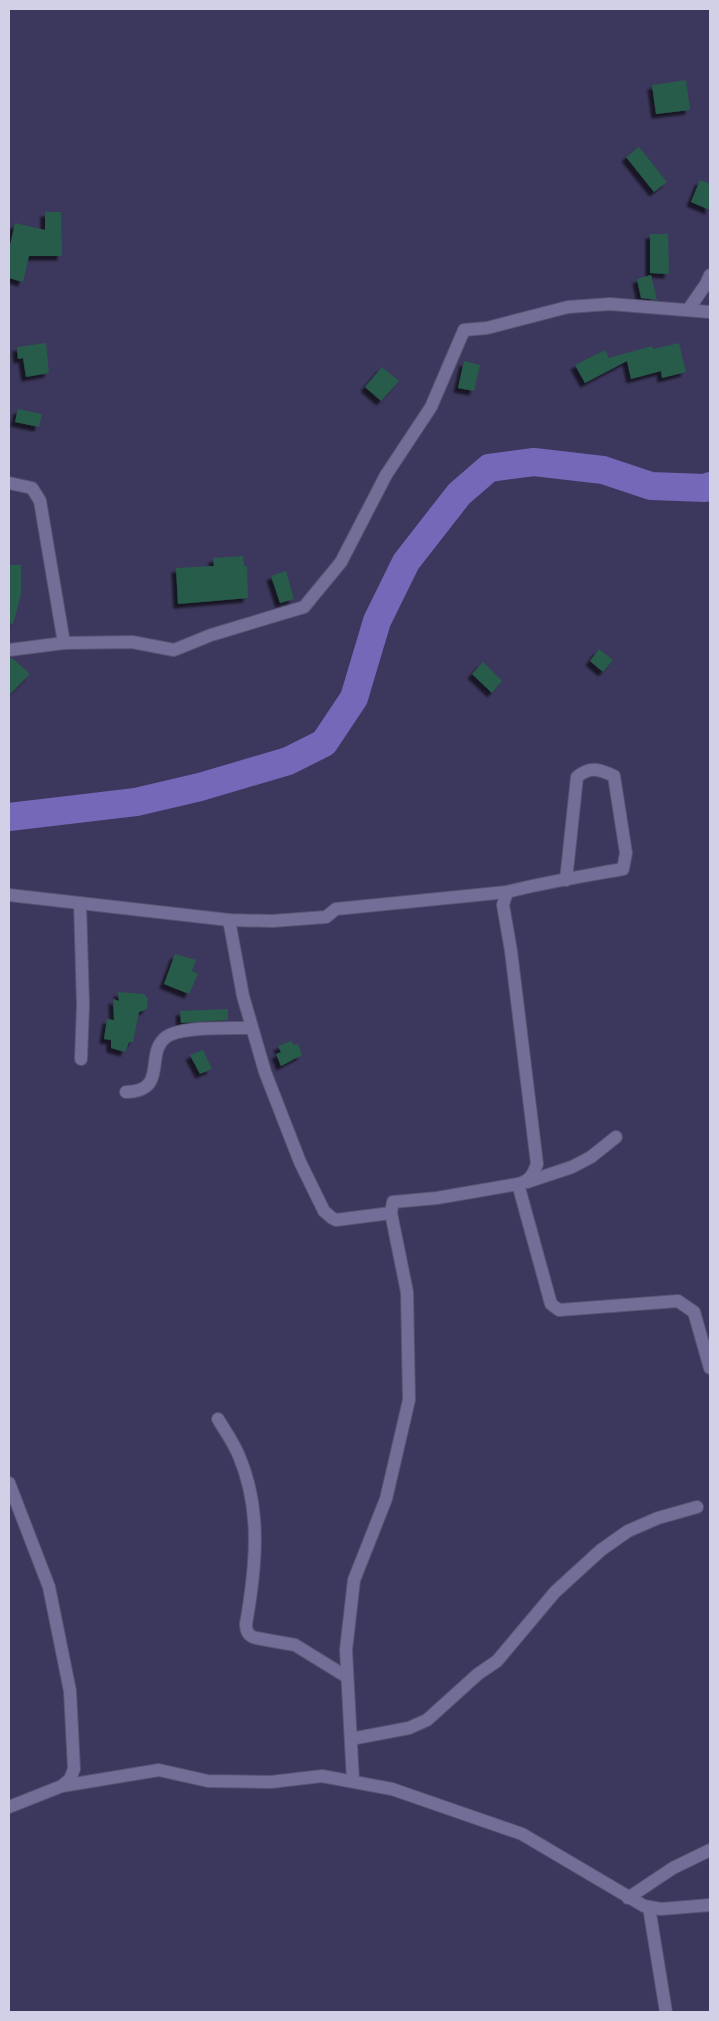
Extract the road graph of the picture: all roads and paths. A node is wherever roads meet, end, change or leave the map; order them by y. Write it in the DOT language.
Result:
graph roads {
  1 [pos="710,275"];
  2 [pos="688,310"];
  3 [pos="710,312"];
  4 [pos="9,483"];
  5 [pos="64,643"];
  6 [pos="9,650"];
  7 [pos="566,880"];
  8 [pos="507,892"];
  9 [pos="9,895"];
  10 [pos="80,902"];
  11 [pos="229,920"];
  12 [pos="250,1028"];
  13 [pos="81,1059"];
  14 [pos="126,1092"];
  15 [pos="616,1137"];
  16 [pos="522,1183"];
  17 [pos="390,1213"];
  18 [pos="710,1368"];
  19 [pos="218,1419"];
  20 [pos="9,1483"];
  21 [pos="697,1507"];
  22 [pos="347,1677"];
  23 [pos="350,1739"];
  24 [pos="353,1781"];
  25 [pos="62,1786"];
  26 [pos="9,1807"];
  27 [pos="710,1850"];
  28 [pos="628,1898"];
  29 [pos="710,1905"];
  30 [pos="649,1907"];
  31 [pos="666,2012"];
  1 -- 2 [label="street"];
  2 -- 3 [label="street"];
  2 -- 5 [label="street"];
  4 -- 5 [label="street"];
  5 -- 6 [label="street"];
  7 -- 7 [label="street"];
  7 -- 8 [label="street"];
  8 -- 11 [label="street"];
  8 -- 16 [label="street"];
  9 -- 10 [label="street"];
  10 -- 11 [label="street"];
  10 -- 13 [label="street"];
  11 -- 12 [label="street"];
  12 -- 14 [label="street"];
  12 -- 17 [label="street"];
  15 -- 16 [label="street"];
  16 -- 17 [label="street"];
  16 -- 18 [label="street"];
  17 -- 22 [label="street"];
  19 -- 22 [label="street"];
  20 -- 25 [label="street"];
  21 -- 23 [label="street"];
  22 -- 23 [label="street"];
  23 -- 24 [label="street"];
  24 -- 25 [label="street"];
  24 -- 28 [label="street"];
  25 -- 26 [label="street"];
  27 -- 28 [label="street"];
  28 -- 30 [label="street"];
  29 -- 30 [label="street"];
  30 -- 31 [label="street"];
}
